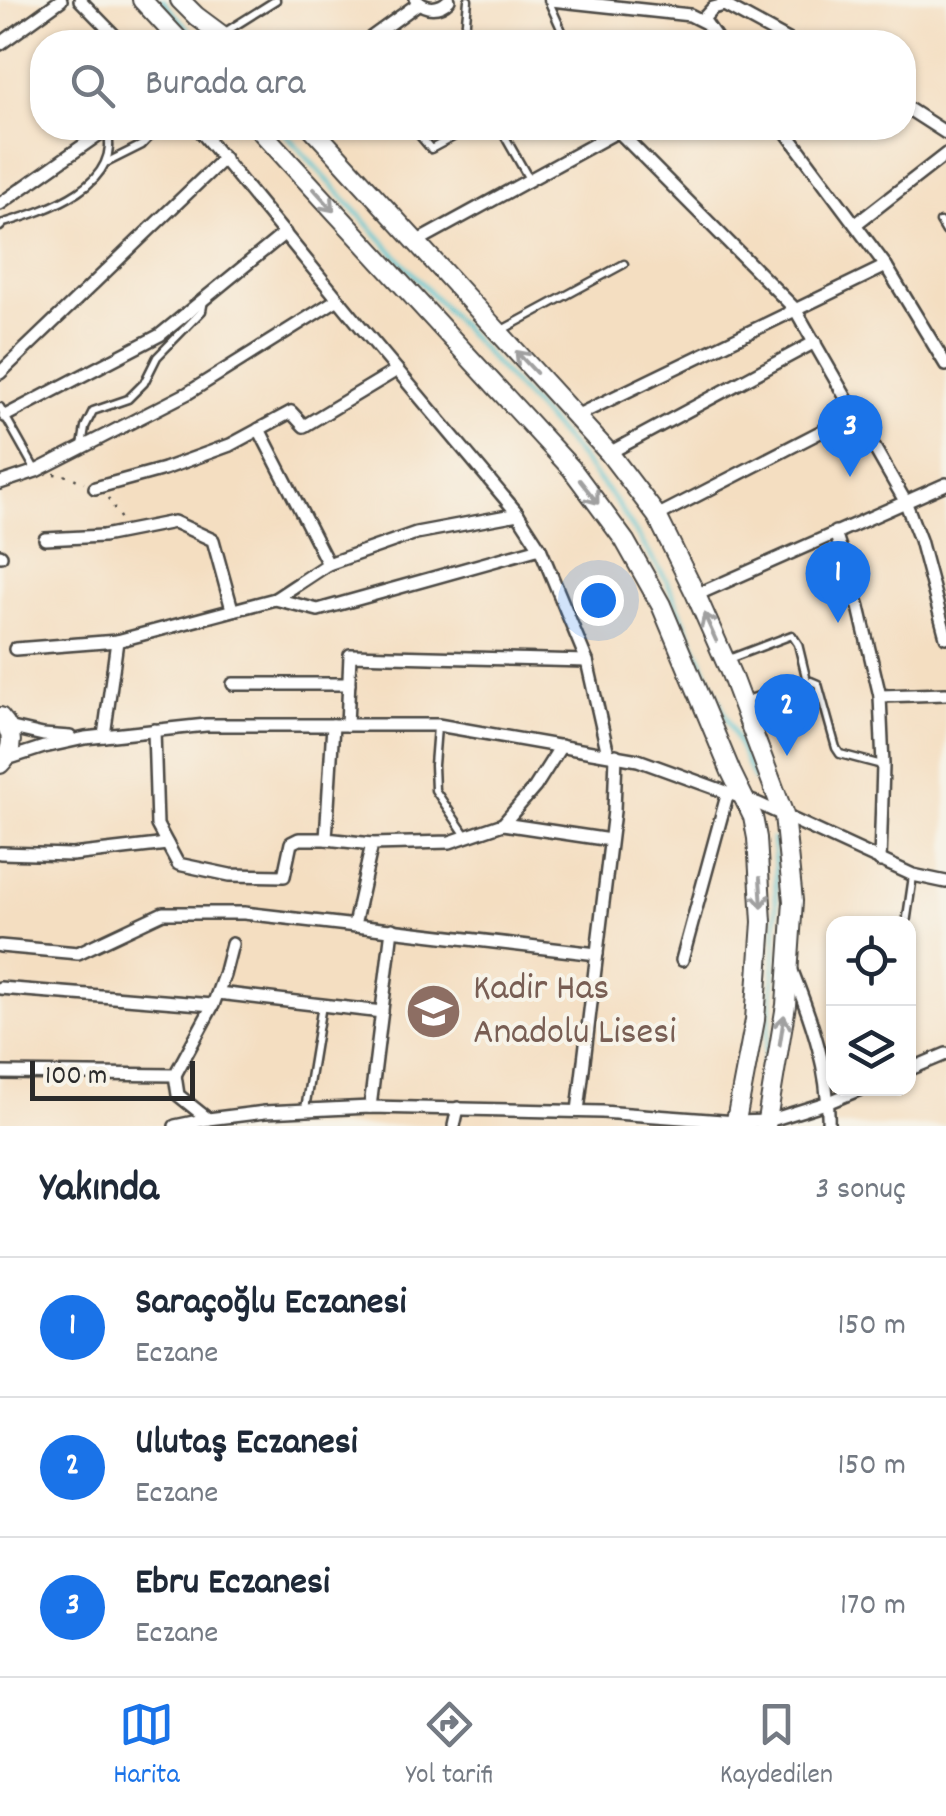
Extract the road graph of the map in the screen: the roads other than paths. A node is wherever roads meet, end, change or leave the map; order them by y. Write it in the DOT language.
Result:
graph roads {
  1 [pos="61,0"];
  2 [pos="80,0"];
  3 [pos="142,0"];
  4 [pos="276,0"];
  5 [pos="448,0"];
  6 [pos="468,0"];
  7 [pos="553,0"];
  8 [pos="185,2"];
  9 [pos="418,2"];
  10 [pos="707,10"];
  11 [pos="110,30"];
  12 [pos="170,30"];
  13 [pos="216,30"];
  14 [pos="238,30"];
  15 [pos="381,30"];
  16 [pos="465,30"];
  17 [pos="563,30"];
  18 [pos="770,30"];
  19 [pos="0,44"];
  20 [pos="916,113"];
  21 [pos="946,132"];
  22 [pos="91,140"];
  23 [pos="111,140"];
  24 [pos="147,140"];
  25 [pos="208,140"];
  26 [pos="269,140"];
  27 [pos="323,140"];
  28 [pos="423,140"];
  29 [pos="448,140"];
  30 [pos="507,140"];
  31 [pos="597,140"];
  32 [pos="624,140"];
  33 [pos="792,140"];
  34 [pos="946,154"];
  35 [pos="224,158"];
  36 [pos="107,162"];
  37 [pos="530,180"];
  38 [pos="0,204"];
  39 [pos="940,222"];
  40 [pos="856,224"];
  41 [pos="0,227"];
  42 [pos="946,232"];
  43 [pos="285,233"];
  44 [pos="416,242"];
  45 [pos="624,264"];
  46 [pos="886,266"];
  47 [pos="338,298"];
  48 [pos="204,300"];
  49 [pos="796,309"];
  50 [pos="498,332"];
  51 [pos="815,342"];
  52 [pos="946,365"];
  53 [pos="397,370"];
  54 [pos="0,373"];
  55 [pos="2,412"];
  56 [pos="855,414"];
  57 [pos="576,416"];
  58 [pos="259,429"];
  59 [pos="82,447"];
  60 [pos="608,453"];
  61 [pos="36,471"];
  62 [pos="0,483"];
  63 [pos="946,484"];
  64 [pos="95,488"];
  65 [pos="904,501"];
  66 [pos="518,514"];
  67 [pos="657,516"];
  68 [pos="835,532"];
  69 [pos="45,540"];
  70 [pos="540,548"];
  71 [pos="328,564"];
  72 [pos="696,595"];
  73 [pos="275,598"];
  74 [pos="232,610"];
  75 [pos="946,638"];
  76 [pos="117,641"];
  77 [pos="15,649"];
  78 [pos="587,660"];
  79 [pos="724,660"];
  80 [pos="807,681"];
  81 [pos="233,684"];
  82 [pos="349,684"];
  83 [pos="946,694"];
  84 [pos="880,696"];
  85 [pos="741,701"];
  86 [pos="3,717"];
  87 [pos="333,725"];
  88 [pos="347,725"];
  89 [pos="438,726"];
  90 [pos="154,730"];
  91 [pos="104,736"];
  92 [pos="85,738"];
  93 [pos="561,746"];
  94 [pos="612,755"];
  95 [pos="2,762"];
  96 [pos="884,766"];
  97 [pos="736,795"];
  98 [pos="784,815"];
  99 [pos="503,824"];
  100 [pos="467,836"];
  101 [pos="326,839"];
  102 [pos="610,840"];
  103 [pos="168,844"];
  104 [pos="372,844"];
  105 [pos="0,853"];
  106 [pos="880,860"];
  107 [pos="913,875"];
  108 [pos="946,882"];
  109 [pos="907,916"];
  110 [pos="354,925"];
  111 [pos="392,929"];
  112 [pos="232,944"];
  113 [pos="0,946"];
  114 [pos="597,954"];
  115 [pos="682,960"];
  116 [pos="789,963"];
  117 [pos="0,988"];
  118 [pos="215,999"];
  119 [pos="322,1005"];
  120 [pos="382,1012"];
  121 [pos="946,1054"];
  122 [pos="916,1067"];
  123 [pos="0,1073"];
  124 [pos="175,1075"];
  125 [pos="844,1096"];
  126 [pos="829,1102"];
  127 [pos="370,1107"];
  128 [pos="458,1108"];
  129 [pos="305,1110"];
  130 [pos="578,1111"];
  131 [pos="602,1112"];
  132 [pos="208,1118"];
  133 [pos="644,1121"];
  134 [pos="686,1122"];
  135 [pos="767,1123"];
  136 [pos="736,1124"];
  137 [pos="175,1126"];
  138 [pos="454,1126"];
  139 [pos="598,1126"];
  140 [pos="828,1126"];
  1 -- 19 [label="street"];
  2 -- 11 [label="street"];
  3 -- 12 [label="main road"];
  4 -- 14 [label="lane"];
  5 -- 9 [label="street"];
  6 -- 16 [label="lane"];
  7 -- 10 [label="street"];
  7 -- 17 [label="lane"];
  8 -- 13 [label="main road"];
  9 -- 15 [label="street"];
  10 -- 18 [label="street"];
  20 -- 21 [label="street"];
  22 -- 38 [label="street"];
  23 -- 36 [label="lane"];
  24 -- 36 [label="lane"];
  25 -- 35 [label="street"];
  26 -- 97 [label="main road, one-way"];
  27 -- 44 [label="main road"];
  28 -- 29 [label="lane"];
  30 -- 37 [label="lane"];
  31 -- 37 [label="street"];
  32 -- 49 [label="street"];
  33 -- 40 [label="street"];
  34 -- 40 [label="street"];
  35 -- 43 [label="street"];
  35 -- 54 [label="street"];
  36 -- 41 [label="lane"];
  37 -- 44 [label="street"];
  39 -- 42 [label="lane"];
  40 -- 46 [label="street"];
  43 -- 47 [label="street"];
  43 -- 48 [label="street"];
  44 -- 50 [label="main road"];
  45 -- 50 [label="lane"];
  46 -- 49 [label="street"];
  46 -- 52 [label="street"];
  47 -- 53 [label="street"];
  47 -- 59 [label="street"];
  48 -- 55 [label="street"];
  48 -- 59 [label="lane"];
  49 -- 51 [label="street"];
  49 -- 57 [label="street"];
  57 -- 50 [label="main road, one-way"];
  51 -- 56 [label="street"];
  51 -- 60 [label="street"];
  53 -- 58 [label="street"];
  53 -- 66 [label="street"];
  55 -- 61 [label="lane"];
  56 -- 65 [label="street"];
  56 -- 67 [label="street"];
  57 -- 60 [label="main road"];
  58 -- 64 [label="street"];
  58 -- 71 [label="street"];
  59 -- 61 [label="street"];
  60 -- 67 [label="main road"];
  61 -- 62 [label="street"];
  63 -- 65 [label="street"];
  65 -- 68 [label="street"];
  65 -- 75 [label="street"];
  66 -- 70 [label="street"];
  66 -- 71 [label="street"];
  67 -- 72 [label="main road"];
  68 -- 72 [label="street"];
  68 -- 84 [label="street"];
  69 -- 74 [label="street"];
  70 -- 73 [label="street"];
  70 -- 78 [label="street"];
  71 -- 73 [label="street"];
  79 -- 72 [label="main road, one-way"];
  73 -- 74 [label="street"];
  74 -- 76 [label="street"];
  76 -- 77 [label="street"];
  76 -- 91 [label="street"];
  78 -- 82 [label="street"];
  78 -- 94 [label="street"];
  79 -- 80 [label="lane"];
  79 -- 85 [label="main road"];
  80 -- 85 [label="lane"];
  80 -- 96 [label="lane"];
  81 -- 82 [label="street"];
  82 -- 88 [label="street"];
  83 -- 84 [label="street"];
  84 -- 96 [label="street"];
  85 -- 98 [label="main road"];
  86 -- 92 [label="street"];
  86 -- 95 [label="main road"];
  87 -- 88 [label="street"];
  87 -- 90 [label="street"];
  87 -- 101 [label="street"];
  88 -- 89 [label="street"];
  89 -- 93 [label="street"];
  89 -- 100 [label="lane"];
  90 -- 91 [label="street"];
  90 -- 103 [label="street"];
  91 -- 92 [label="street"];
  92 -- 95 [label="street"];
  93 -- 94 [label="street"];
  93 -- 99 [label="street"];
  94 -- 97 [label="street"];
  94 -- 102 [label="street"];
  96 -- 106 [label="street"];
  97 -- 98 [label="street"];
  97 -- 115 [label="street"];
  97 -- 136 [label="main road, one-way"];
  98 -- 106 [label="street"];
  98 -- 116 [label="main road"];
  99 -- 100 [label="street"];
  99 -- 102 [label="street"];
  100 -- 104 [label="street"];
  101 -- 103 [label="street"];
  101 -- 104 [label="street"];
  102 -- 114 [label="street"];
  103 -- 105 [label="street"];
  104 -- 110 [label="street"];
  106 -- 107 [label="street"];
  107 -- 108 [label="street"];
  107 -- 109 [label="lane"];
  110 -- 111 [label="street"];
  110 -- 113 [label="street"];
  111 -- 114 [label="street"];
  111 -- 120 [label="street"];
  112 -- 118 [label="street"];
  114 -- 130 [label="street"];
  116 -- 126 [label="street"];
  135 -- 116 [label="main road, one-way"];
  117 -- 118 [label="street"];
  118 -- 119 [label="street"];
  118 -- 124 [label="street"];
  119 -- 120 [label="street"];
  119 -- 129 [label="lane"];
  120 -- 127 [label="street"];
  121 -- 122 [label="street"];
  123 -- 124 [label="street"];
  124 -- 132 [label="street"];
  125 -- 126 [label="street"];
  126 -- 135 [label="street"];
  126 -- 140 [label="street"];
  127 -- 128 [label="street"];
  127 -- 129 [label="street"];
  128 -- 130 [label="street"];
  128 -- 138 [label="street"];
  129 -- 132 [label="street"];
  130 -- 131 [label="street"];
  131 -- 133 [label="street"];
  131 -- 139 [label="street"];
  132 -- 137 [label="street"];
  133 -- 134 [label="street"];
  134 -- 136 [label="street"];
  135 -- 136 [label="street"];
}
